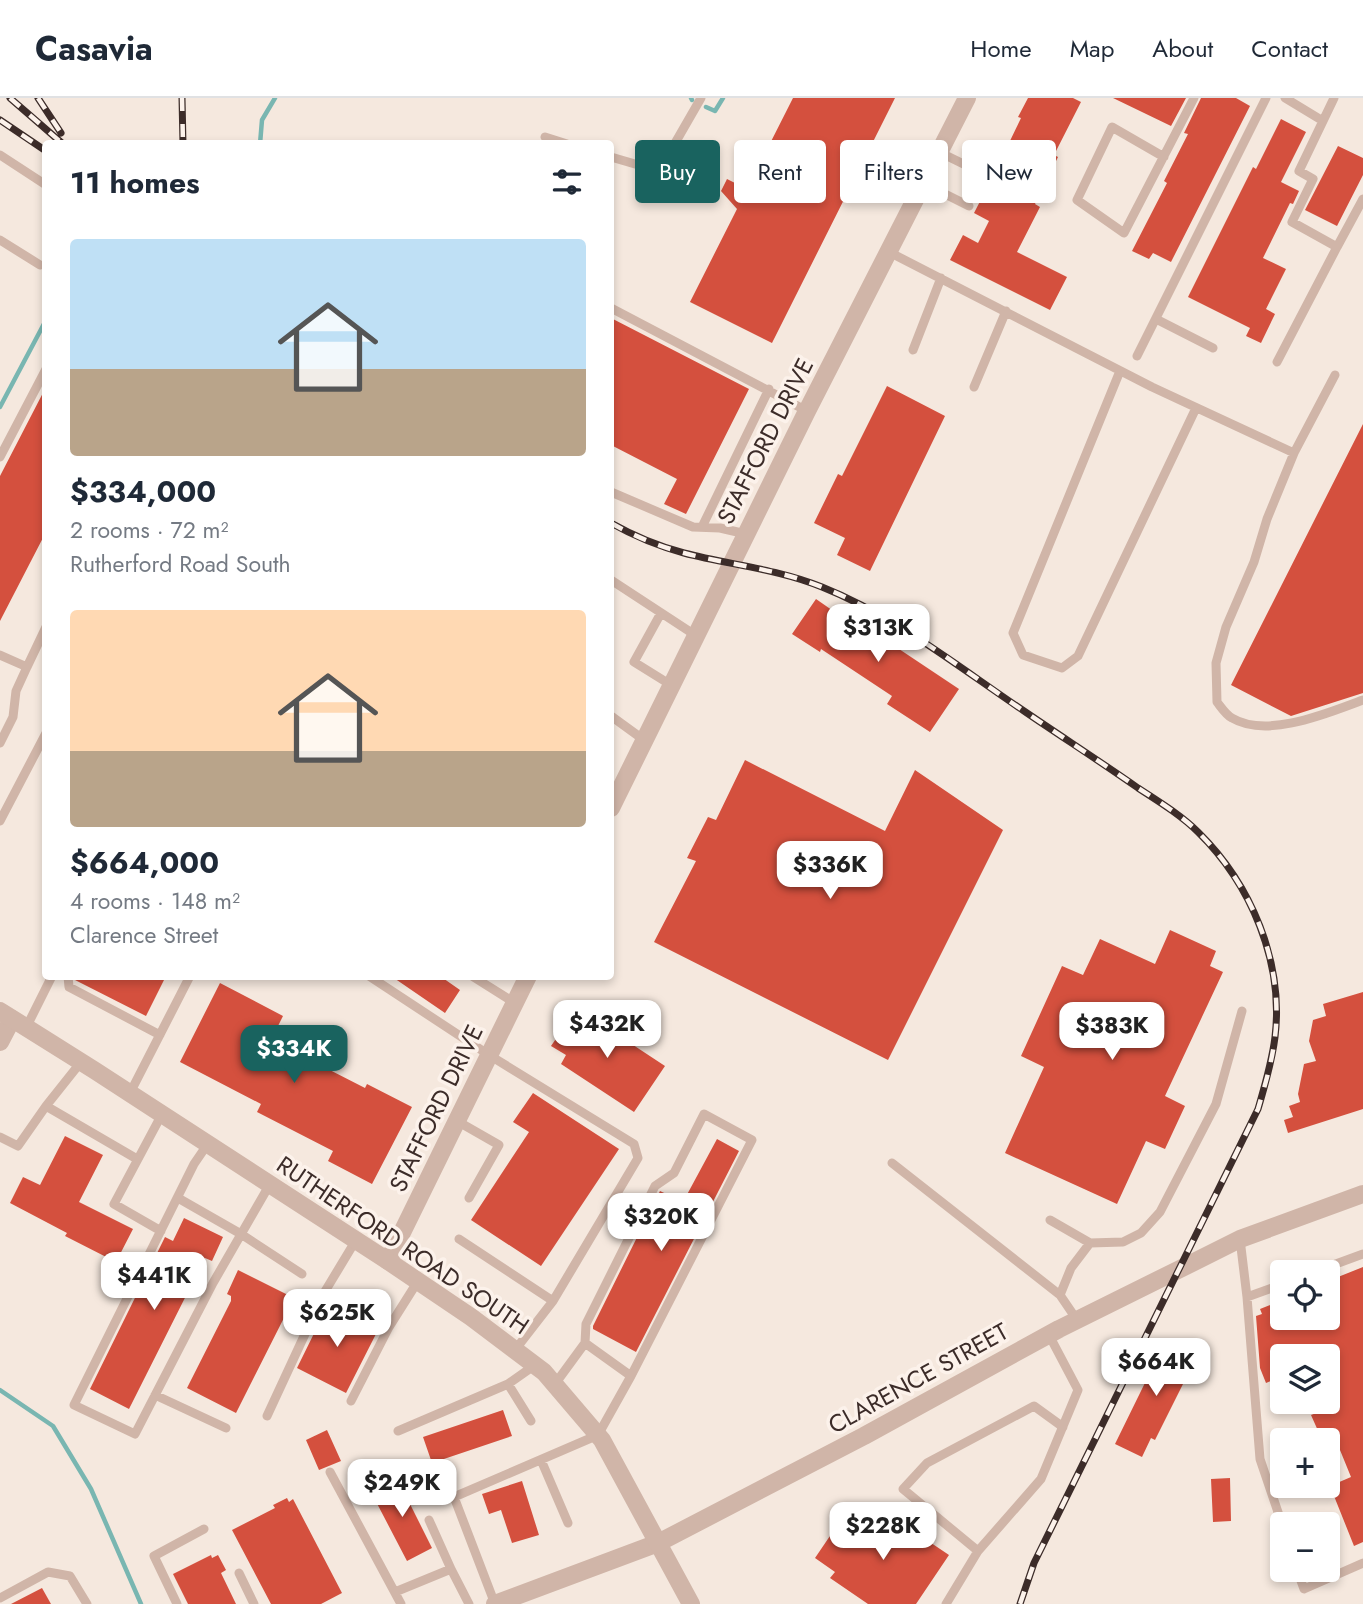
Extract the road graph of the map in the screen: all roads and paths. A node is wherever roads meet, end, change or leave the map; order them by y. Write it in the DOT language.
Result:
graph roads {
  1 [pos="701,98"];
  2 [pos="967,98"];
  3 [pos="1194,98"];
  4 [pos="1266,98"];
  5 [pos="1285,98"];
  6 [pos="1334,98"];
  7 [pos="1323,121"];
  8 [pos="545,137"];
  9 [pos="554,140"];
  10 [pos="945,140"];
  11 [pos="0,155"];
  12 [pos="1164,157"];
  13 [pos="614,158"];
  14 [pos="42,182"];
  15 [pos="948,195"];
  16 [pos="1363,199"];
  17 [pos="913,203"];
  18 [pos="970,206"];
  19 [pos="0,240"];
  20 [pos="1337,247"];
  21 [pos="888,252"];
  22 [pos="40,265"];
  23 [pos="941,278"];
  24 [pos="614,310"];
  25 [pos="1006,311"];
  26 [pos="1156,319"];
  27 [pos="1213,348"];
  28 [pos="913,350"];
  29 [pos="1137,356"];
  30 [pos="1277,362"];
  31 [pos="1121,371"];
  32 [pos="1335,375"];
  33 [pos="42,377"];
  34 [pos="974,387"];
  35 [pos="769,389"];
  36 [pos="1196,408"];
  37 [pos="807,411"];
  38 [pos="1294,453"];
  39 [pos="0,457"];
  40 [pos="614,493"];
  41 [pos="702,527"];
  42 [pos="746,534"];
  43 [pos="614,582"];
  44 [pos="661,613"];
  45 [pos="42,635"];
  46 [pos="695,635"];
  47 [pos="0,655"];
  48 [pos="27,667"];
  49 [pos="671,685"];
  50 [pos="1363,700"];
  51 [pos="614,718"];
  52 [pos="644,740"];
  53 [pos="42,741"];
  54 [pos="0,743"];
  55 [pos="614,796"];
  56 [pos="0,821"];
  57 [pos="48,980"];
  58 [pos="68,980"];
  59 [pos="188,980"];
  60 [pos="375,980"];
  61 [pos="478,980"];
  62 [pos="526,980"];
  63 [pos="515,1003"];
  64 [pos="1242,1011"];
  65 [pos="13,1020"];
  66 [pos="160,1035"];
  67 [pos="0,1042"];
  68 [pos="489,1055"];
  69 [pos="81,1062"];
  70 [pos="130,1093"];
  71 [pos="46,1106"];
  72 [pos="162,1114"];
  73 [pos="457,1121"];
  74 [pos="0,1137"];
  75 [pos="207,1144"];
  76 [pos="137,1159"];
  77 [pos="891,1163"];
  78 [pos="270,1184"];
  79 [pos="1363,1194"];
  80 [pos="178,1198"];
  81 [pos="469,1198"];
  82 [pos="1050,1220"];
  83 [pos="161,1231"];
  84 [pos="241,1234"];
  85 [pos="459,1239"];
  86 [pos="1240,1239"];
  87 [pos="356,1240"];
  88 [pos="1090,1243"];
  89 [pos="1363,1254"];
  90 [pos="388,1261"];
  91 [pos="1340,1262"];
  92 [pos="302,1274"];
  93 [pos="418,1281"];
  94 [pos="1270,1289"];
  95 [pos="324,1293"];
  96 [pos="1060,1295"];
  97 [pos="1247,1297"];
  98 [pos="553,1301"];
  99 [pos="1077,1320"];
  100 [pos="388,1327"];
  101 [pos="1049,1335"];
  102 [pos="584,1343"];
  103 [pos="515,1350"];
  104 [pos="536,1365"];
  105 [pos="631,1376"];
  106 [pos="508,1384"];
  107 [pos="555,1384"];
  108 [pos="155,1395"];
  109 [pos="351,1401"];
  110 [pos="267,1416"];
  111 [pos="531,1421"];
  112 [pos="1063,1427"];
  113 [pos="226,1428"];
  114 [pos="398,1432"];
  115 [pos="598,1436"];
  116 [pos="541,1460"];
  117 [pos="330,1472"];
  118 [pos="1278,1512"];
  119 [pos="429,1520"];
  120 [pos="568,1523"];
  121 [pos="204,1529"];
  122 [pos="658,1543"];
  123 [pos="978,1551"];
  124 [pos="1363,1563"];
  125 [pos="452,1569"];
  126 [pos="239,1573"];
  127 [pos="1340,1573"];
  128 [pos="1301,1582"];
  129 [pos="1320,1582"];
  130 [pos="395,1592"];
  131 [pos="0,1598"];
  132 [pos="87,1604"];
  133 [pos="177,1604"];
  134 [pos="254,1604"];
  135 [pos="401,1604"];
  136 [pos="469,1604"];
  137 [pos="495,1604"];
  138 [pos="691,1604"];
  139 [pos="946,1604"];
  1 -- 13 [label="lane"];
  2 -- 10 [label="street, STAFFORD DRIVE"];
  3 -- 12 [label="lane"];
  4 -- 26 [label="lane"];
  5 -- 7 [label="lane"];
  6 -- 7 [label="lane"];
  7 -- 20 [label="lane"];
  8 -- 9 [label="lane"];
  11 -- 14 [label="lane"];
  12 -- 12 [label="lane"];
  15 -- 18 [label="lane"];
  16 -- 20 [label="lane"];
  17 -- 21 [label="street, STAFFORD DRIVE"];
  19 -- 22 [label="lane"];
  20 -- 30 [label="lane"];
  21 -- 23 [label="lane"];
  21 -- 37 [label="street, STAFFORD DRIVE"];
  23 -- 25 [label="lane"];
  23 -- 28 [label="lane"];
  24 -- 35 [label="lane"];
  25 -- 31 [label="lane"];
  25 -- 34 [label="lane"];
  26 -- 27 [label="lane"];
  26 -- 29 [label="lane"];
  31 -- 36 [label="lane"];
  31 -- 36 [label="lane"];
  32 -- 38 [label="lane"];
  33 -- 39 [label="lane"];
  35 -- 37 [label="lane"];
  35 -- 41 [label="lane"];
  36 -- 38 [label="lane"];
  37 -- 42 [label="street, STAFFORD DRIVE"];
  38 -- 50 [label="lane"];
  40 -- 41 [label="lane"];
  41 -- 42 [label="lane"];
  42 -- 46 [label="street, STAFFORD DRIVE"];
  43 -- 44 [label="lane"];
  44 -- 46 [label="lane"];
  44 -- 49 [label="lane"];
  45 -- 48 [label="lane"];
  46 -- 49 [label="street, STAFFORD DRIVE"];
  47 -- 48 [label="lane"];
  48 -- 54 [label="lane"];
  49 -- 52 [label="street, STAFFORD DRIVE"];
  51 -- 52 [label="lane"];
  52 -- 55 [label="street, STAFFORD DRIVE"];
  53 -- 56 [label="lane"];
  57 -- 65 [label="lane"];
  58 -- 66 [label="lane"];
  59 -- 66 [label="lane"];
  60 -- 68 [label="lane"];
  61 -- 63 [label="lane"];
  62 -- 63 [label="street, STAFFORD DRIVE"];
  63 -- 68 [label="street, STAFFORD DRIVE"];
  64 -- 88 [label="lane"];
  65 -- 67 [label="street"];
  65 -- 69 [label="street, RUTHERFORD ROAD SOUTH"];
  66 -- 70 [label="lane"];
  68 -- 73 [label="street, STAFFORD DRIVE"];
  68 -- 98 [label="lane"];
  69 -- 70 [label="street, RUTHERFORD ROAD SOUTH"];
  69 -- 71 [label="lane"];
  70 -- 72 [label="street, RUTHERFORD ROAD SOUTH"];
  71 -- 74 [label="lane"];
  71 -- 76 [label="lane"];
  72 -- 75 [label="street, RUTHERFORD ROAD SOUTH"];
  72 -- 76 [label="lane"];
  73 -- 81 [label="lane"];
  73 -- 90 [label="street, STAFFORD DRIVE"];
  75 -- 78 [label="street, RUTHERFORD ROAD SOUTH"];
  75 -- 80 [label="lane"];
  76 -- 83 [label="lane"];
  77 -- 96 [label="lane"];
  78 -- 84 [label="lane"];
  78 -- 87 [label="street, RUTHERFORD ROAD SOUTH"];
  79 -- 86 [label="street, CLARENCE STREET"];
  80 -- 83 [label="lane"];
  80 -- 84 [label="lane"];
  82 -- 88 [label="lane"];
  83 -- 108 [label="lane"];
  84 -- 92 [label="lane"];
  84 -- 108 [label="lane"];
  85 -- 98 [label="lane"];
  86 -- 97 [label="lane"];
  86 -- 99 [label="street, CLARENCE STREET"];
  87 -- 90 [label="street, RUTHERFORD ROAD SOUTH"];
  87 -- 95 [label="lane"];
  88 -- 96 [label="lane"];
  89 -- 91 [label="lane"];
  90 -- 93 [label="street, RUTHERFORD ROAD SOUTH"];
  93 -- 100 [label="lane"];
  93 -- 103 [label="street, RUTHERFORD ROAD SOUTH"];
  94 -- 97 [label="lane"];
  95 -- 100 [label="lane"];
  95 -- 110 [label="lane"];
  96 -- 99 [label="lane"];
  97 -- 118 [label="lane"];
  98 -- 103 [label="lane"];
  99 -- 101 [label="street, CLARENCE STREET"];
  100 -- 109 [label="lane"];
  101 -- 112 [label="lane"];
  101 -- 122 [label="street, CLARENCE STREET"];
  102 -- 105 [label="lane"];
  102 -- 105 [label="lane"];
  102 -- 107 [label="lane"];
  103 -- 104 [label="street, RUTHERFORD ROAD SOUTH"];
  104 -- 106 [label="lane"];
  104 -- 107 [label="street, RUTHERFORD ROAD SOUTH"];
  105 -- 115 [label="lane"];
  106 -- 111 [label="lane"];
  106 -- 114 [label="lane"];
  107 -- 115 [label="street, RUTHERFORD ROAD SOUTH"];
  108 -- 113 [label="lane"];
  112 -- 123 [label="lane"];
  112 -- 123 [label="lane"];
  115 -- 116 [label="lane"];
  115 -- 122 [label="street, RUTHERFORD ROAD SOUTH"];
  116 -- 120 [label="lane"];
  116 -- 137 [label="lane"];
  117 -- 130 [label="lane"];
  119 -- 125 [label="lane"];
  121 -- 133 [label="lane"];
  122 -- 137 [label="street, CLARENCE STREET"];
  122 -- 138 [label="street, RUTHERFORD ROAD SOUTH"];
  123 -- 139 [label="lane"];
  124 -- 127 [label="lane"];
  125 -- 130 [label="lane"];
  125 -- 136 [label="lane"];
  126 -- 134 [label="lane"];
  128 -- 129 [label="lane"];
  130 -- 135 [label="lane"];
  131 -- 132 [label="lane"];
}
